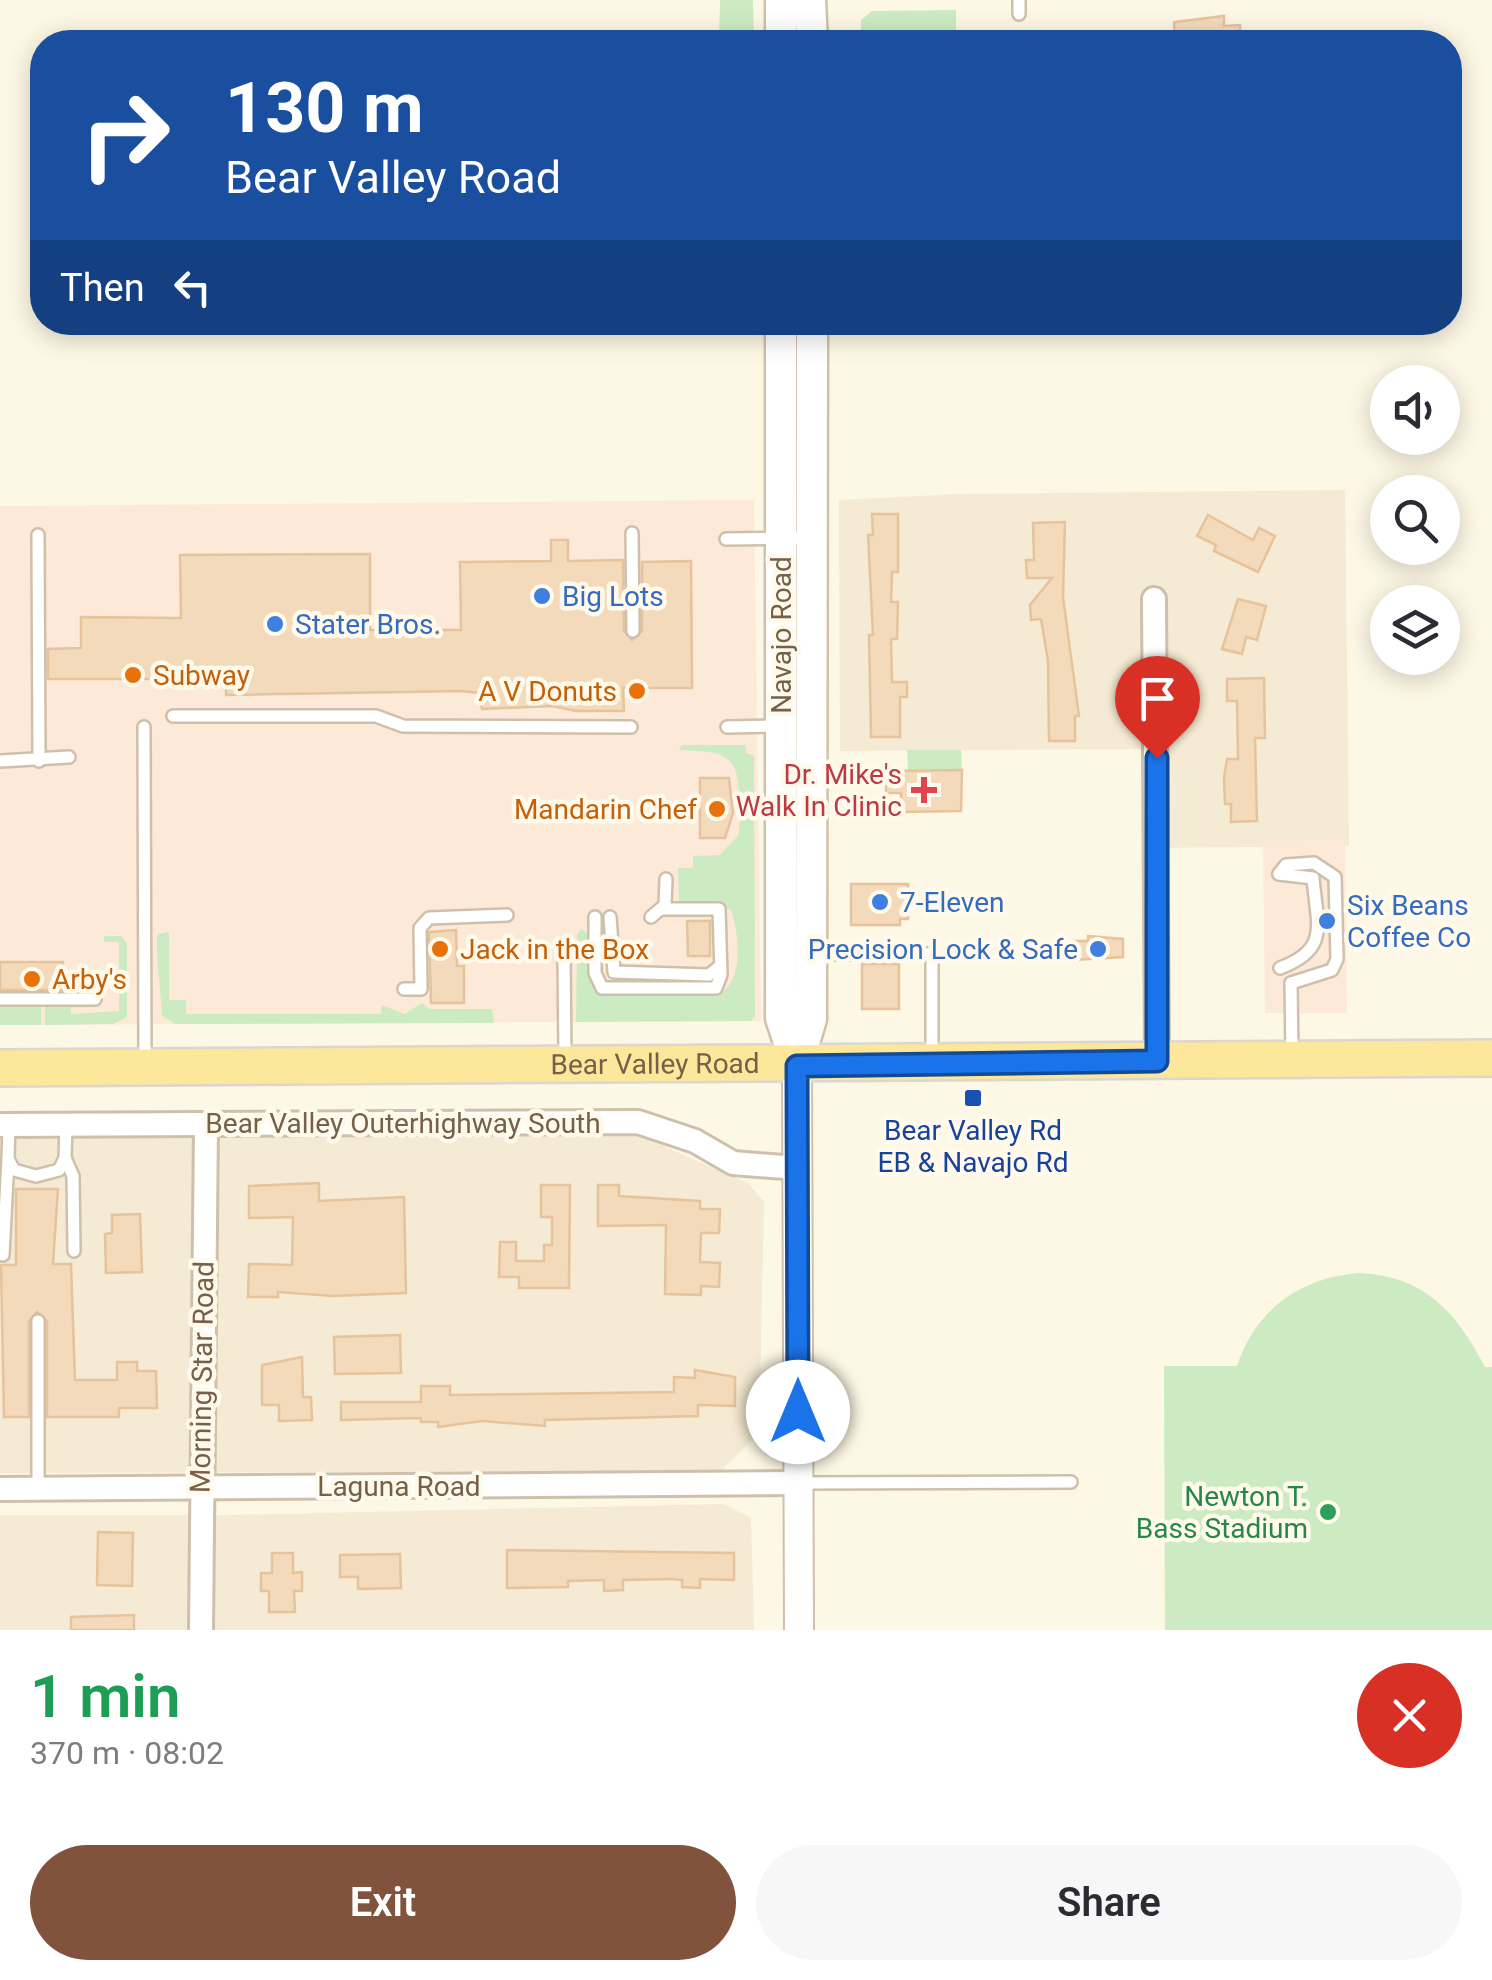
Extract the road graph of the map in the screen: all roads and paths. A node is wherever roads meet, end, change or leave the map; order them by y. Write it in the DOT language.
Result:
graph roads {
  1 [pos="781,0"];
  2 [pos="810,0"];
  3 [pos="781,30"];
  4 [pos="811,30"];
  5 [pos="782,335"];
  6 [pos="811,335"];
  7 [pos="632,533"];
  8 [pos="38,535"];
  9 [pos="796,538"];
  10 [pos="726,539"];
  11 [pos="1154,599"];
  12 [pos="633,631"];
  13 [pos="173,716"];
  14 [pos="631,726"];
  15 [pos="727,726"];
  16 [pos="796,726"];
  17 [pos="144,727"];
  18 [pos="69,756"];
  19 [pos="39,760"];
  20 [pos="0,761"];
  21 [pos="666,879"];
  22 [pos="507,916"];
  23 [pos="595,916"];
  24 [pos="610,916"];
  25 [pos="564,952"];
  26 [pos="811,954"];
  27 [pos="720,966"];
  28 [pos="1280,968"];
  29 [pos="404,989"];
  30 [pos="0,999"];
  31 [pos="95,999"];
  32 [pos="1492,1058"];
  33 [pos="1292,1060"];
  34 [pos="1157,1061"];
  35 [pos="932,1064"];
  36 [pos="565,1066"];
  37 [pos="797,1066"];
  38 [pos="0,1068"];
  39 [pos="145,1068"];
  40 [pos="206,1124"];
  41 [pos="4,1125"];
  42 [pos="66,1125"];
  43 [pos="66,1158"];
  44 [pos="8,1159"];
  45 [pos="796,1168"];
  46 [pos="74,1250"];
  47 [pos="3,1254"];
  48 [pos="38,1321"];
  49 [pos="1071,1482"];
  50 [pos="798,1483"];
  51 [pos="200,1487"];
  52 [pos="38,1488"];
  53 [pos="0,1489"];
  54 [pos="201,1630"];
  55 [pos="799,1630"];
  1 -- 3 [label="main road"];
  2 -- 4 [label="main road"];
  5 -- 9 [label="main road, Navajo Road"];
  6 -- 9 [label="main road, Navajo Road"];
  7 -- 12 [label="lane"];
  8 -- 19 [label="lane"];
  9 -- 10 [label="lane"];
  9 -- 16 [label="main road, Navajo Road"];
  11 -- 34 [label="street"];
  13 -- 14 [label="lane"];
  15 -- 16 [label="lane"];
  16 -- 26 [label="main road, Navajo Road"];
  16 -- 37 [label="main road, Navajo Road"];
  17 -- 39 [label="lane"];
  18 -- 19 [label="lane"];
  19 -- 20 [label="lane"];
  21 -- 27 [label="lane"];
  22 -- 29 [label="lane"];
  23 -- 27 [label="lane"];
  24 -- 27 [label="lane"];
  25 -- 36 [label="lane"];
  26 -- 35 [label="lane"];
  26 -- 37 [label="main road, Navajo Road"];
  28 -- 33 [label="lane"];
  30 -- 31 [label="lane"];
  32 -- 33 [label="main road, Bear Valley Road"];
  33 -- 34 [label="main road, Bear Valley Road"];
  34 -- 35 [label="main road, Bear Valley Road"];
  35 -- 37 [label="main road, Bear Valley Road"];
  36 -- 37 [label="main road, Bear Valley Road"];
  36 -- 39 [label="main road, Bear Valley Road"];
  37 -- 45 [label="street, Navajo Road"];
  38 -- 39 [label="main road, Bear Valley Road"];
  40 -- 42 [label="street, Bear Valley Outerhighway South"];
  40 -- 45 [label="street, Bear Valley Outerhighway South"];
  40 -- 51 [label="street, Morning Star Road"];
  41 -- 42 [label="street, Bear Valley Outerhighway South"];
  41 -- 44 [label="lane"];
  42 -- 43 [label="lane"];
  43 -- 44 [label="lane"];
  43 -- 46 [label="lane"];
  44 -- 47 [label="lane"];
  45 -- 50 [label="street, Navajo Road"];
  48 -- 52 [label="lane"];
  49 -- 50 [label="lane"];
  50 -- 51 [label="street, Laguna Road"];
  50 -- 55 [label="street, Navajo Road"];
  51 -- 52 [label="street, Laguna Road"];
  51 -- 54 [label="street, Morning Star Road"];
  52 -- 53 [label="street, Laguna Road"];
}
